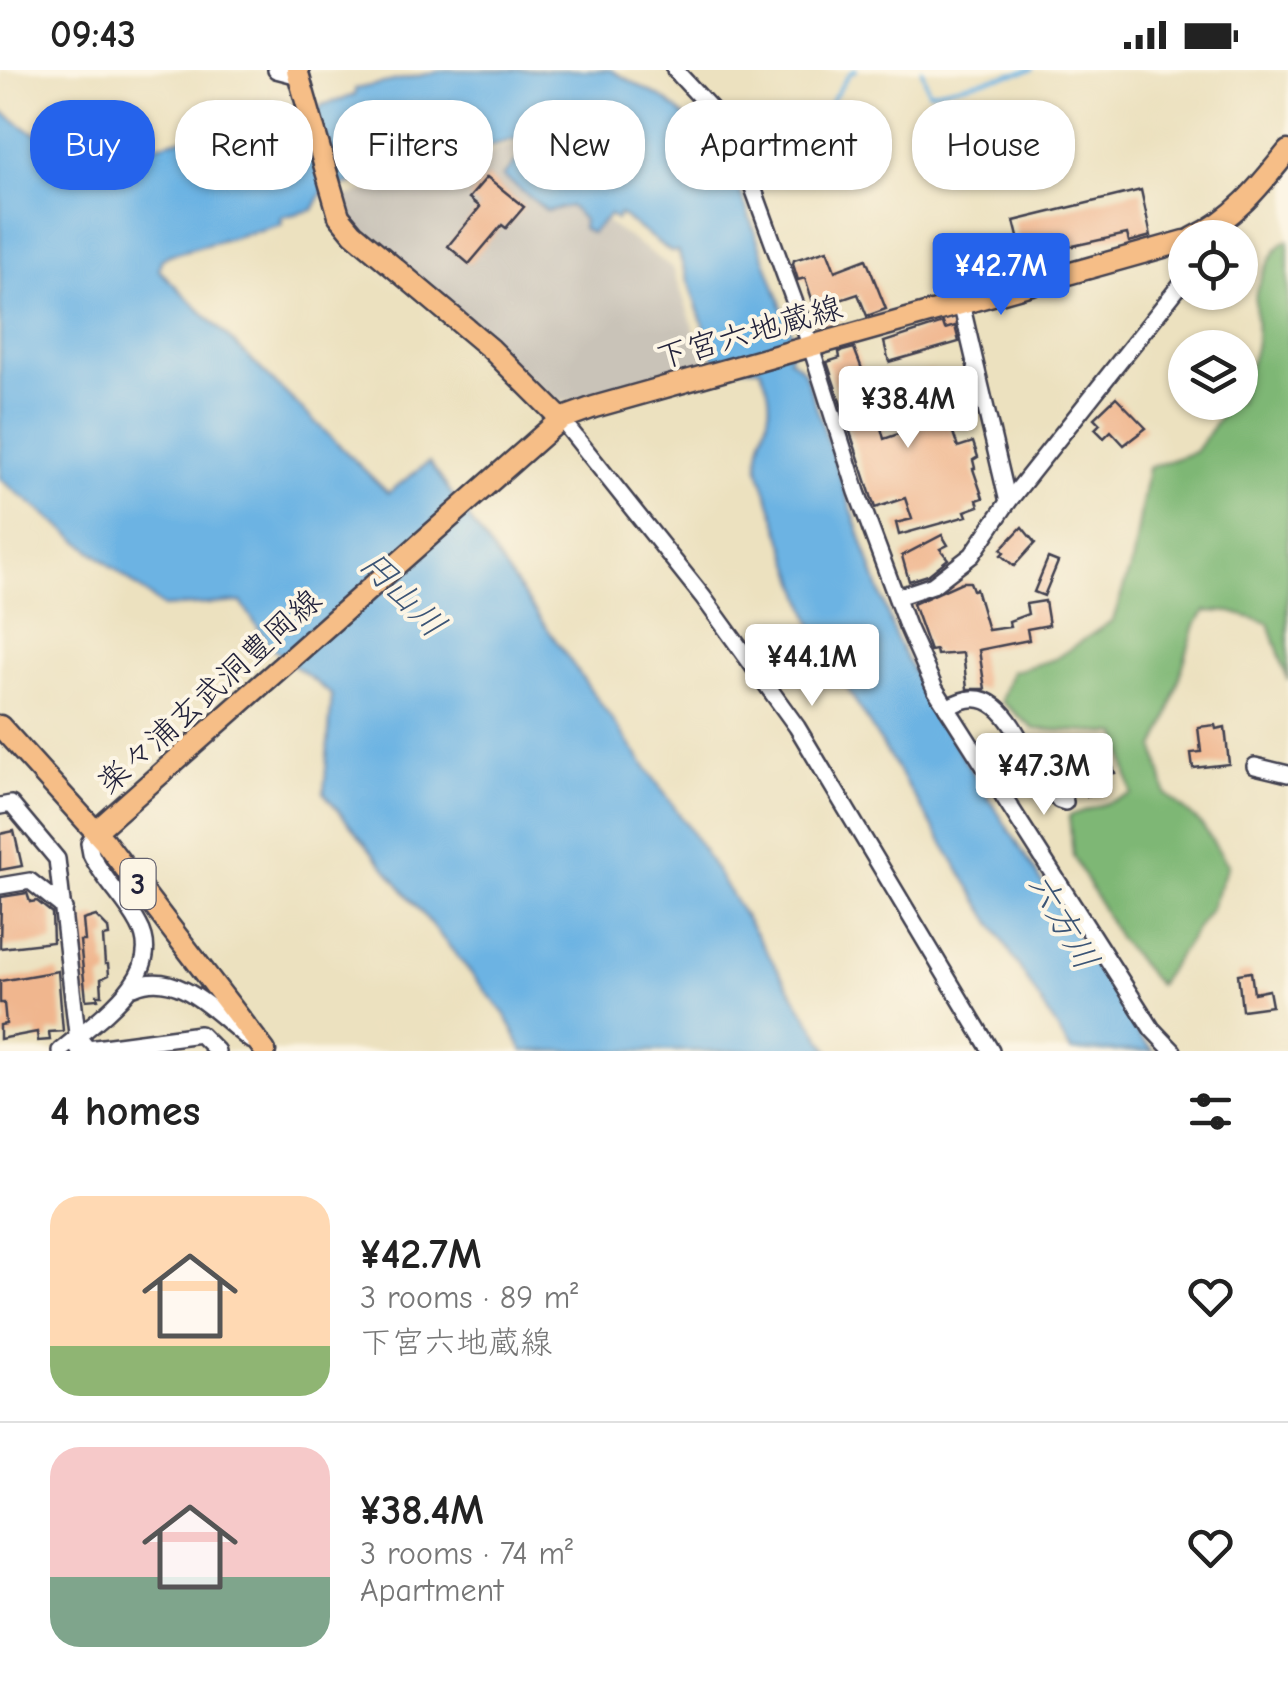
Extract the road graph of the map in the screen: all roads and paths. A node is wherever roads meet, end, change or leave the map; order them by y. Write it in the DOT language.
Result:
graph roads {
  1 [pos="276,70"];
  2 [pos="675,70"];
  3 [pos="298,73"];
  4 [pos="1288,151"];
  5 [pos="1238,209"];
  6 [pos="1224,220"];
  7 [pos="1230,220"];
  8 [pos="1168,246"];
  9 [pos="1168,300"];
  10 [pos="961,303"];
  11 [pos="806,348"];
  12 [pos="555,423"];
  13 [pos="1008,502"];
  14 [pos="897,596"];
  15 [pos="947,708"];
  16 [pos="0,726"];
  17 [pos="1254,766"];
  18 [pos="1288,774"];
  19 [pos="1065,802"];
  20 [pos="0,806"];
  21 [pos="102,825"];
  22 [pos="0,886"];
  23 [pos="64,908"];
  24 [pos="130,989"];
  25 [pos="81,1038"];
  26 [pos="60,1051"];
  27 [pos="217,1051"];
  28 [pos="264,1051"];
  29 [pos="991,1051"];
  30 [pos="1173,1051"];
  1 -- 3 [label="street"];
  2 -- 11 [label="street"];
  3 -- 12 [label="main road"];
  4 -- 5 [label="main road"];
  5 -- 6 [label="main road"];
  5 -- 7 [label="street"];
  8 -- 10 [label="main road, 下宮六地蔵線"];
  9 -- 13 [label="street"];
  10 -- 11 [label="main road, 下宮六地蔵線"];
  10 -- 13 [label="street"];
  11 -- 12 [label="main road, 下宮六地蔵線"];
  11 -- 14 [label="street"];
  12 -- 21 [label="main road, 楽々浦玄武洞豊岡線"];
  12 -- 29 [label="street"];
  13 -- 14 [label="street"];
  14 -- 15 [label="street"];
  15 -- 19 [label="street"];
  15 -- 30 [label="street"];
  16 -- 21 [label="main road, 3"];
  17 -- 18 [label="street"];
  20 -- 23 [label="street"];
  21 -- 24 [label="street"];
  21 -- 28 [label="main road, 3"];
  22 -- 23 [label="street"];
  23 -- 25 [label="street"];
  24 -- 25 [label="street"];
  24 -- 28 [label="street"];
  25 -- 26 [label="street"];
  25 -- 27 [label="street"];
}
